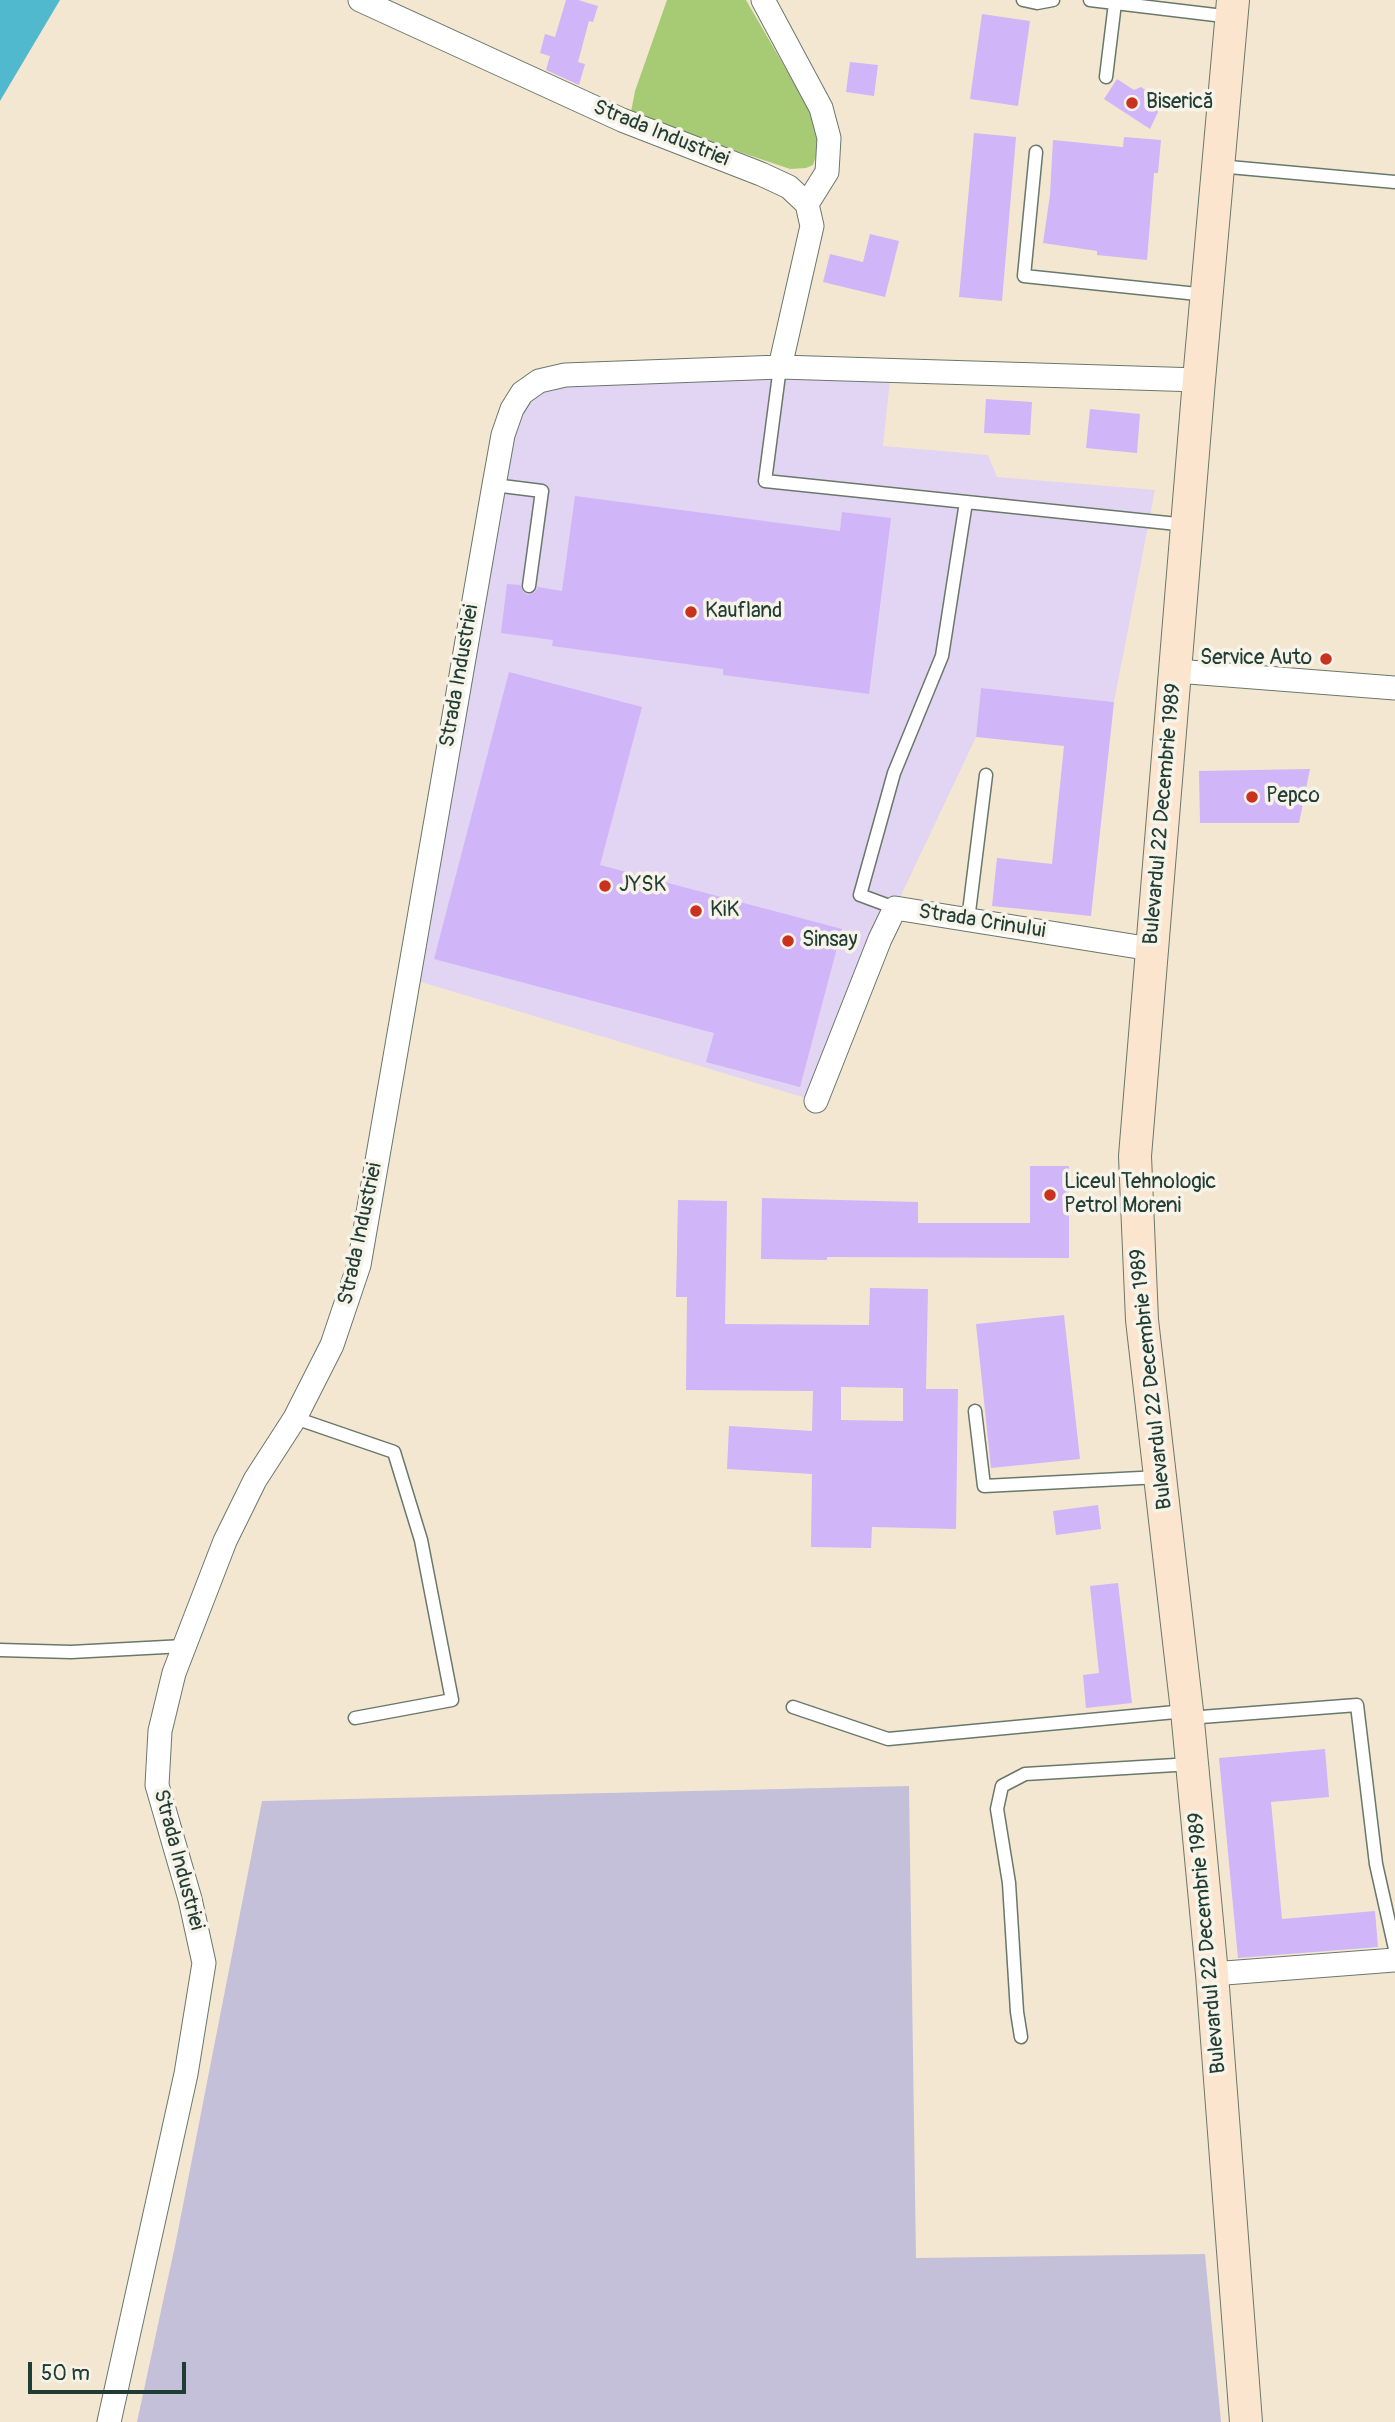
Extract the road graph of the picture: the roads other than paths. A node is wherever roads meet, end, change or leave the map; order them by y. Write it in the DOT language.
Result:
graph roads {
  1 [pos="360,0"];
  2 [pos="762,0"];
  3 [pos="1023,0"];
  4 [pos="1053,0"];
  5 [pos="1090,0"];
  6 [pos="1115,3"];
  7 [pos="1174,5"];
  8 [pos="394,7"];
  9 [pos="1233,8"];
  10 [pos="1106,77"];
  11 [pos="1036,152"];
  12 [pos="1218,166"];
  13 [pos="1395,182"];
  14 [pos="807,204"];
  15 [pos="1207,295"];
  16 [pos="780,367"];
  17 [pos="1199,380"];
  18 [pos="494,485"];
  19 [pos="966,502"];
  20 [pos="1188,525"];
  21 [pos="529,586"];
  22 [pos="1176,671"];
  23 [pos="1395,688"];
  24 [pos="986,775"];
  25 [pos="895,908"];
  26 [pos="968,920"];
  27 [pos="1151,949"];
  28 [pos="816,1101"];
  29 [pos="975,1411"];
  30 [pos="295,1418"];
  31 [pos="1160,1477"];
  32 [pos="184,1646"];
  33 [pos="0,1650"];
  34 [pos="793,1707"];
  35 [pos="1187,1714"];
  36 [pos="355,1718"];
  37 [pos="1192,1764"];
  38 [pos="1395,1949"];
  39 [pos="1395,1960"];
  40 [pos="1212,1974"];
  41 [pos="1021,2036"];
  42 [pos="109,2422"];
  43 [pos="1246,2422"];
  1 -- 8 [label="street, Strada Industriei"];
  2 -- 14 [label="street"];
  3 -- 4 [label="lane"];
  5 -- 6 [label="lane"];
  6 -- 7 [label="lane"];
  6 -- 10 [label="lane"];
  7 -- 9 [label="lane"];
  8 -- 14 [label="street, Strada Industriei"];
  9 -- 12 [label="main road, Bulevardul 22 Decembrie 1989"];
  11 -- 15 [label="lane"];
  12 -- 13 [label="lane"];
  12 -- 15 [label="main road, Bulevardul 22 Decembrie 1989"];
  14 -- 16 [label="street"];
  15 -- 17 [label="main road, Bulevardul 22 Decembrie 1989"];
  16 -- 17 [label="street, Strada Industriei"];
  16 -- 18 [label="street, Strada Industriei"];
  16 -- 19 [label="lane"];
  17 -- 20 [label="main road, Bulevardul 22 Decembrie 1989"];
  18 -- 21 [label="lane"];
  18 -- 30 [label="street, Strada Industriei"];
  19 -- 20 [label="lane"];
  19 -- 25 [label="lane"];
  20 -- 22 [label="main road, Bulevardul 22 Decembrie 1989"];
  22 -- 23 [label="street"];
  22 -- 27 [label="main road, Bulevardul 22 Decembrie 1989"];
  24 -- 26 [label="lane"];
  25 -- 26 [label="street, Strada Crinului"];
  25 -- 28 [label="street, Strada Crinului"];
  26 -- 27 [label="street, Strada Crinului"];
  27 -- 31 [label="main road, Bulevardul 22 Decembrie 1989"];
  29 -- 31 [label="lane"];
  30 -- 32 [label="street, Strada Industriei"];
  30 -- 36 [label="lane"];
  31 -- 35 [label="main road, Bulevardul 22 Decembrie 1989"];
  32 -- 33 [label="lane"];
  32 -- 42 [label="street, Strada Industriei"];
  34 -- 35 [label="lane"];
  35 -- 37 [label="main road, Bulevardul 22 Decembrie 1989"];
  35 -- 38 [label="lane"];
  37 -- 40 [label="main road, Bulevardul 22 Decembrie 1989"];
  37 -- 41 [label="lane"];
  39 -- 40 [label="street"];
  40 -- 43 [label="main road, Bulevardul 22 Decembrie 1989"];
}
